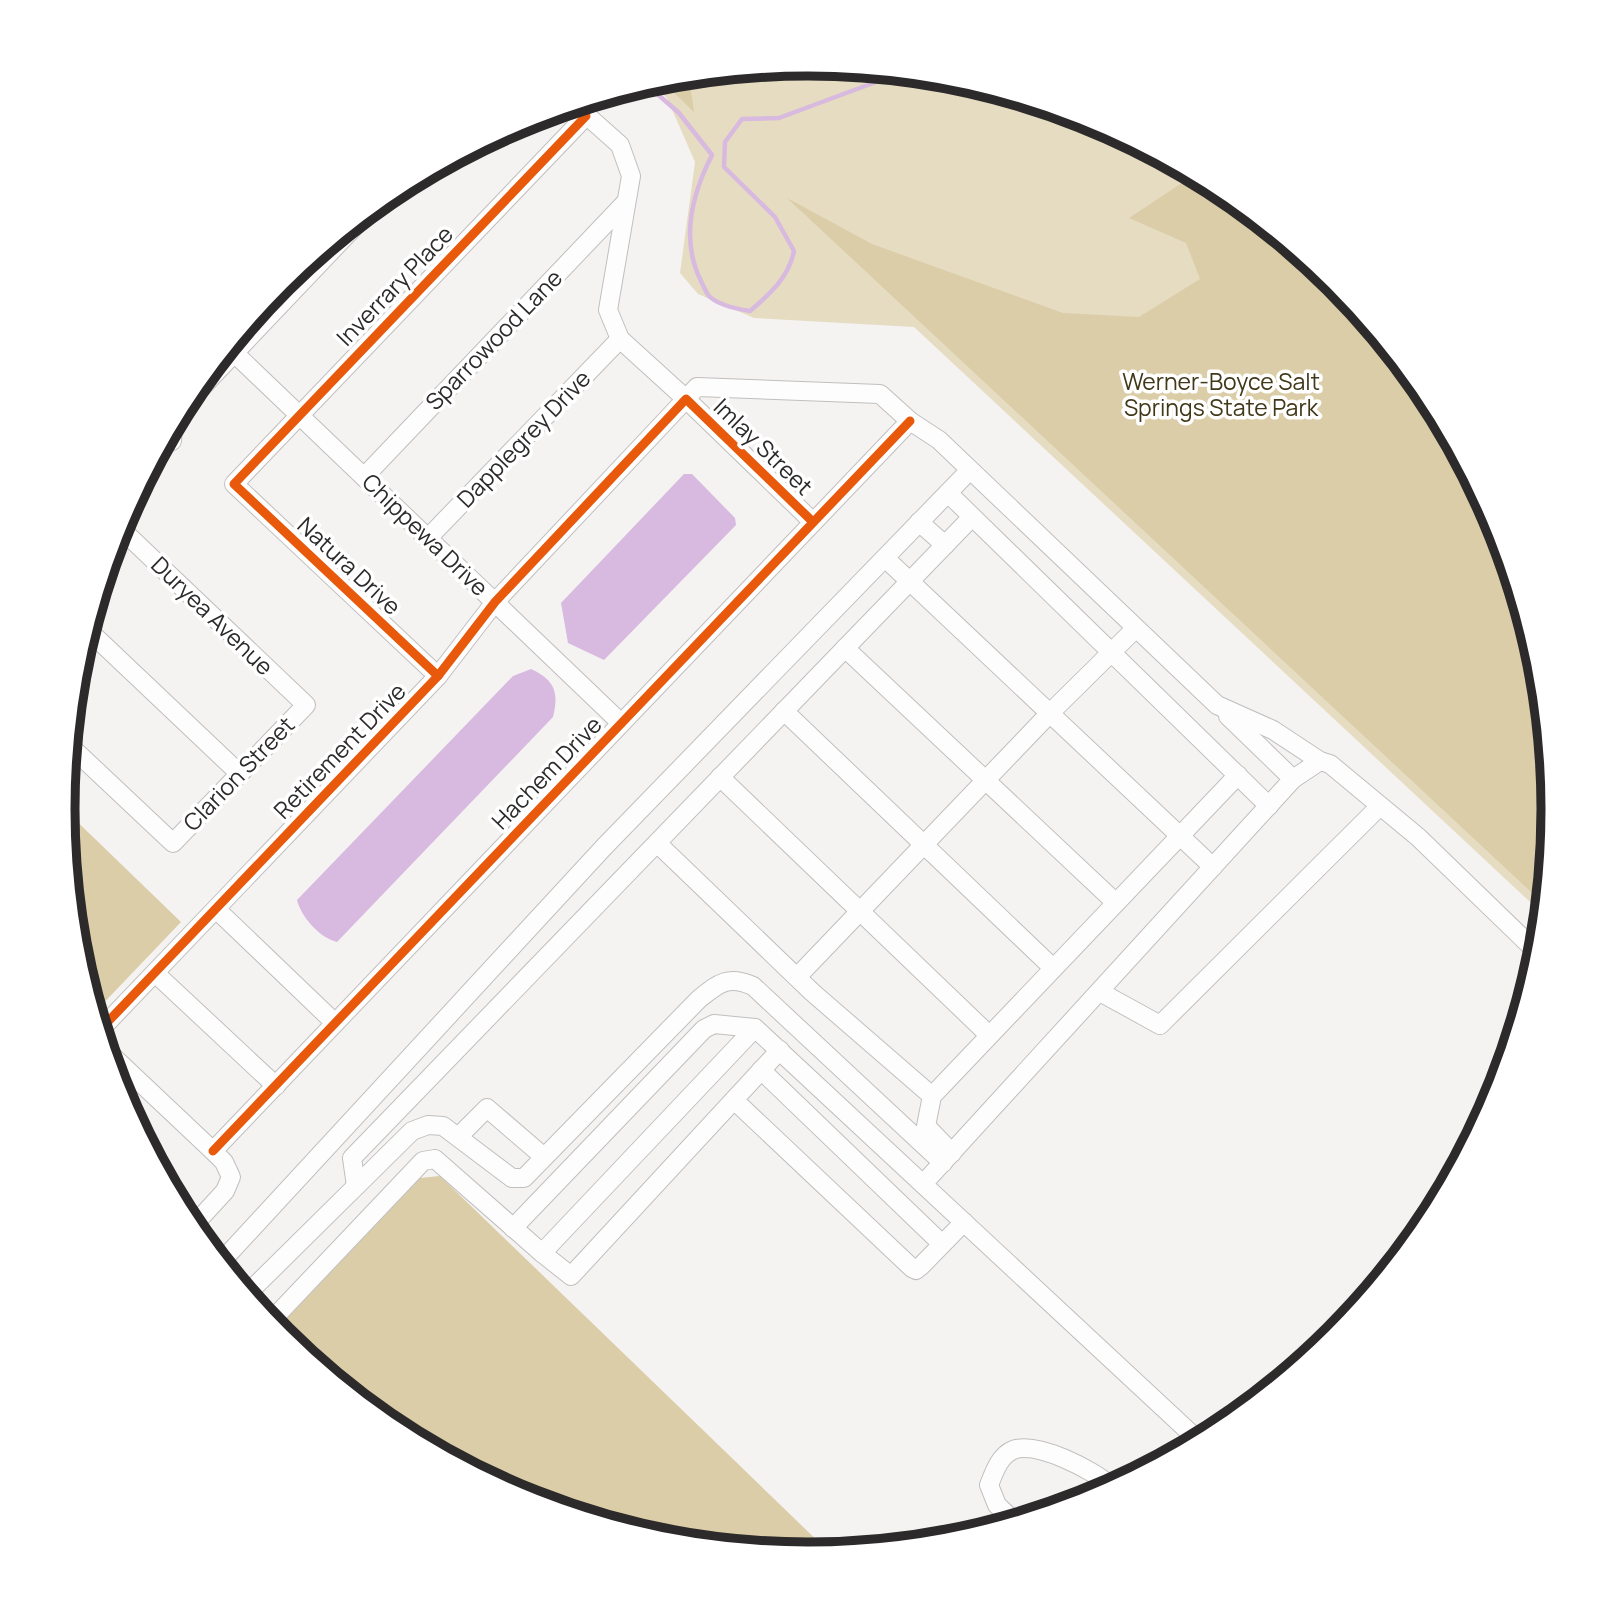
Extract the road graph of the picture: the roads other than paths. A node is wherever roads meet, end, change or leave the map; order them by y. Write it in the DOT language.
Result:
graph roads {
  1 [pos="582,112"];
  2 [pos="577,114"];
  3 [pos="625,203"];
  4 [pos="620,340"];
  5 [pos="235,353"];
  6 [pos="686,399"];
  7 [pos="299,414"];
  8 [pos="909,421"];
  9 [pos="970,470"];
  10 [pos="364,477"];
  11 [pos="233,484"];
  12 [pos="948,493"];
  13 [pos="972,517"];
  14 [pos="813,522"];
  15 [pos="919,522"];
  16 [pos="128,536"];
  17 [pos="428,538"];
  18 [pos="945,545"];
  19 [pos="885,558"];
  20 [pos="910,581"];
  21 [pos="495,602"];
  22 [pos="1136,628"];
  23 [pos="96,637"];
  24 [pos="845,648"];
  25 [pos="1111,652"];
  26 [pos="438,676"];
  27 [pos="306,705"];
  28 [pos="1217,705"];
  29 [pos="784,711"];
  30 [pos="1050,713"];
  31 [pos="621,723"];
  32 [pos="78,753"];
  33 [pos="1320,761"];
  34 [pos="240,774"];
  35 [pos="1237,775"];
  36 [pos="720,778"];
  37 [pos="1293,779"];
  38 [pos="985,780"];
  39 [pos="1269,806"];
  40 [pos="1380,806"];
  41 [pos="1178,835"];
  42 [pos="657,843"];
  43 [pos="924,844"];
  44 [pos="1213,867"];
  45 [pos="1115,902"];
  46 [pos="216,909"];
  47 [pos="860,912"];
  48 [pos="1528,944"];
  49 [pos="1053,968"];
  50 [pos="155,972"];
  51 [pos="797,977"];
  52 [pos="1100,992"];
  53 [pos="107,1022"];
  54 [pos="335,1023"];
  55 [pos="755,1028"];
  56 [pos="989,1035"];
  57 [pos="780,1050"];
  58 [pos="122,1066"];
  59 [pos="761,1070"];
  60 [pos="276,1086"];
  61 [pos="932,1096"];
  62 [pos="734,1100"];
  63 [pos="458,1136"];
  64 [pos="214,1151"];
  65 [pos="544,1157"];
  66 [pos="948,1158"];
  67 [pos="923,1184"];
  68 [pos="356,1186"];
  69 [pos="200,1218"];
  70 [pos="964,1222"];
  71 [pos="513,1228"];
  72 [pos="943,1244"];
  73 [pos="542,1253"];
  74 [pos="227,1255"];
  75 [pos="253,1288"];
  76 [pos="278,1314"];
  77 [pos="1191,1433"];
  78 [pos="1103,1479"];
  79 [pos="1007,1514"];
  1 -- 3 [label="street"];
  2 -- 7 [label="street, Inverrary Place"];
  3 -- 4 [label="street"];
  3 -- 10 [label="street, Sparrowood Lane"];
  4 -- 6 [label="street, Imlay Street"];
  4 -- 17 [label="street, Dapplegrey Drive"];
  5 -- 7 [label="street, Chippewa Drive"];
  6 -- 8 [label="street"];
  6 -- 14 [label="street, Imlay Street"];
  6 -- 21 [label="street, Retirement Drive"];
  7 -- 10 [label="street, Chippewa Drive"];
  7 -- 11 [label="street, Inverrary Place"];
  8 -- 9 [label="street"];
  8 -- 14 [label="street, Hachem Drive"];
  9 -- 12 [label="street"];
  9 -- 22 [label="street"];
  10 -- 17 [label="street, Chippewa Drive"];
  11 -- 26 [label="street, Natura Drive"];
  12 -- 13 [label="street"];
  12 -- 15 [label="street"];
  13 -- 18 [label="street"];
  13 -- 25 [label="street"];
  14 -- 31 [label="street, Hachem Drive"];
  15 -- 18 [label="street"];
  15 -- 19 [label="street"];
  16 -- 27 [label="street, Duryea Avenue"];
  17 -- 21 [label="street, Chippewa Drive"];
  18 -- 20 [label="street"];
  19 -- 20 [label="street"];
  19 -- 74 [label="street"];
  20 -- 24 [label="street"];
  20 -- 30 [label="street"];
  21 -- 26 [label="street, Retirement Drive"];
  21 -- 31 [label="street, Chippewa Drive"];
  22 -- 25 [label="street"];
  22 -- 28 [label="street"];
  23 -- 34 [label="street"];
  24 -- 29 [label="street"];
  24 -- 38 [label="street"];
  25 -- 30 [label="street"];
  25 -- 35 [label="street"];
  26 -- 46 [label="street, Retirement Drive"];
  27 -- 34 [label="street, Clarion Street"];
  28 -- 33 [label="street"];
  28 -- 37 [label="street"];
  29 -- 36 [label="street"];
  29 -- 43 [label="street"];
  30 -- 38 [label="street"];
  30 -- 41 [label="street"];
  31 -- 54 [label="street, Hachem Drive"];
  32 -- 34 [label="street, Clarion Street"];
  33 -- 37 [label="street"];
  33 -- 40 [label="street"];
  35 -- 39 [label="street"];
  35 -- 41 [label="street"];
  36 -- 42 [label="street"];
  36 -- 47 [label="street"];
  37 -- 39 [label="street"];
  38 -- 43 [label="street"];
  38 -- 45 [label="street"];
  39 -- 44 [label="street"];
  40 -- 48 [label="street"];
  40 -- 52 [label="street"];
  41 -- 44 [label="street"];
  41 -- 45 [label="street"];
  42 -- 51 [label="street"];
  42 -- 68 [label="street"];
  43 -- 47 [label="street"];
  43 -- 49 [label="street"];
  44 -- 52 [label="street"];
  45 -- 49 [label="street"];
  46 -- 50 [label="street, Retirement Drive"];
  46 -- 54 [label="street"];
  47 -- 51 [label="street"];
  47 -- 56 [label="street"];
  49 -- 56 [label="street"];
  50 -- 53 [label="street, Retirement Drive"];
  50 -- 60 [label="street"];
  51 -- 61 [label="street"];
  52 -- 66 [label="street"];
  54 -- 60 [label="street, Hachem Drive"];
  55 -- 57 [label="street"];
  55 -- 71 [label="street"];
  55 -- 73 [label="street"];
  56 -- 61 [label="street"];
  57 -- 59 [label="street"];
  57 -- 67 [label="street"];
  58 -- 64 [label="street"];
  59 -- 62 [label="street"];
  59 -- 72 [label="street"];
  60 -- 64 [label="street, Hachem Drive"];
  61 -- 66 [label="street"];
  62 -- 72 [label="street"];
  62 -- 73 [label="street"];
  63 -- 65 [label="street"];
  63 -- 65 [label="street"];
  63 -- 68 [label="street"];
  64 -- 69 [label="street"];
  65 -- 66 [label="street"];
  66 -- 67 [label="street"];
  67 -- 70 [label="street"];
  68 -- 75 [label="street"];
  70 -- 72 [label="street"];
  70 -- 77 [label="street"];
  71 -- 73 [label="street"];
  71 -- 76 [label="street"];
  78 -- 79 [label="street"];
}
